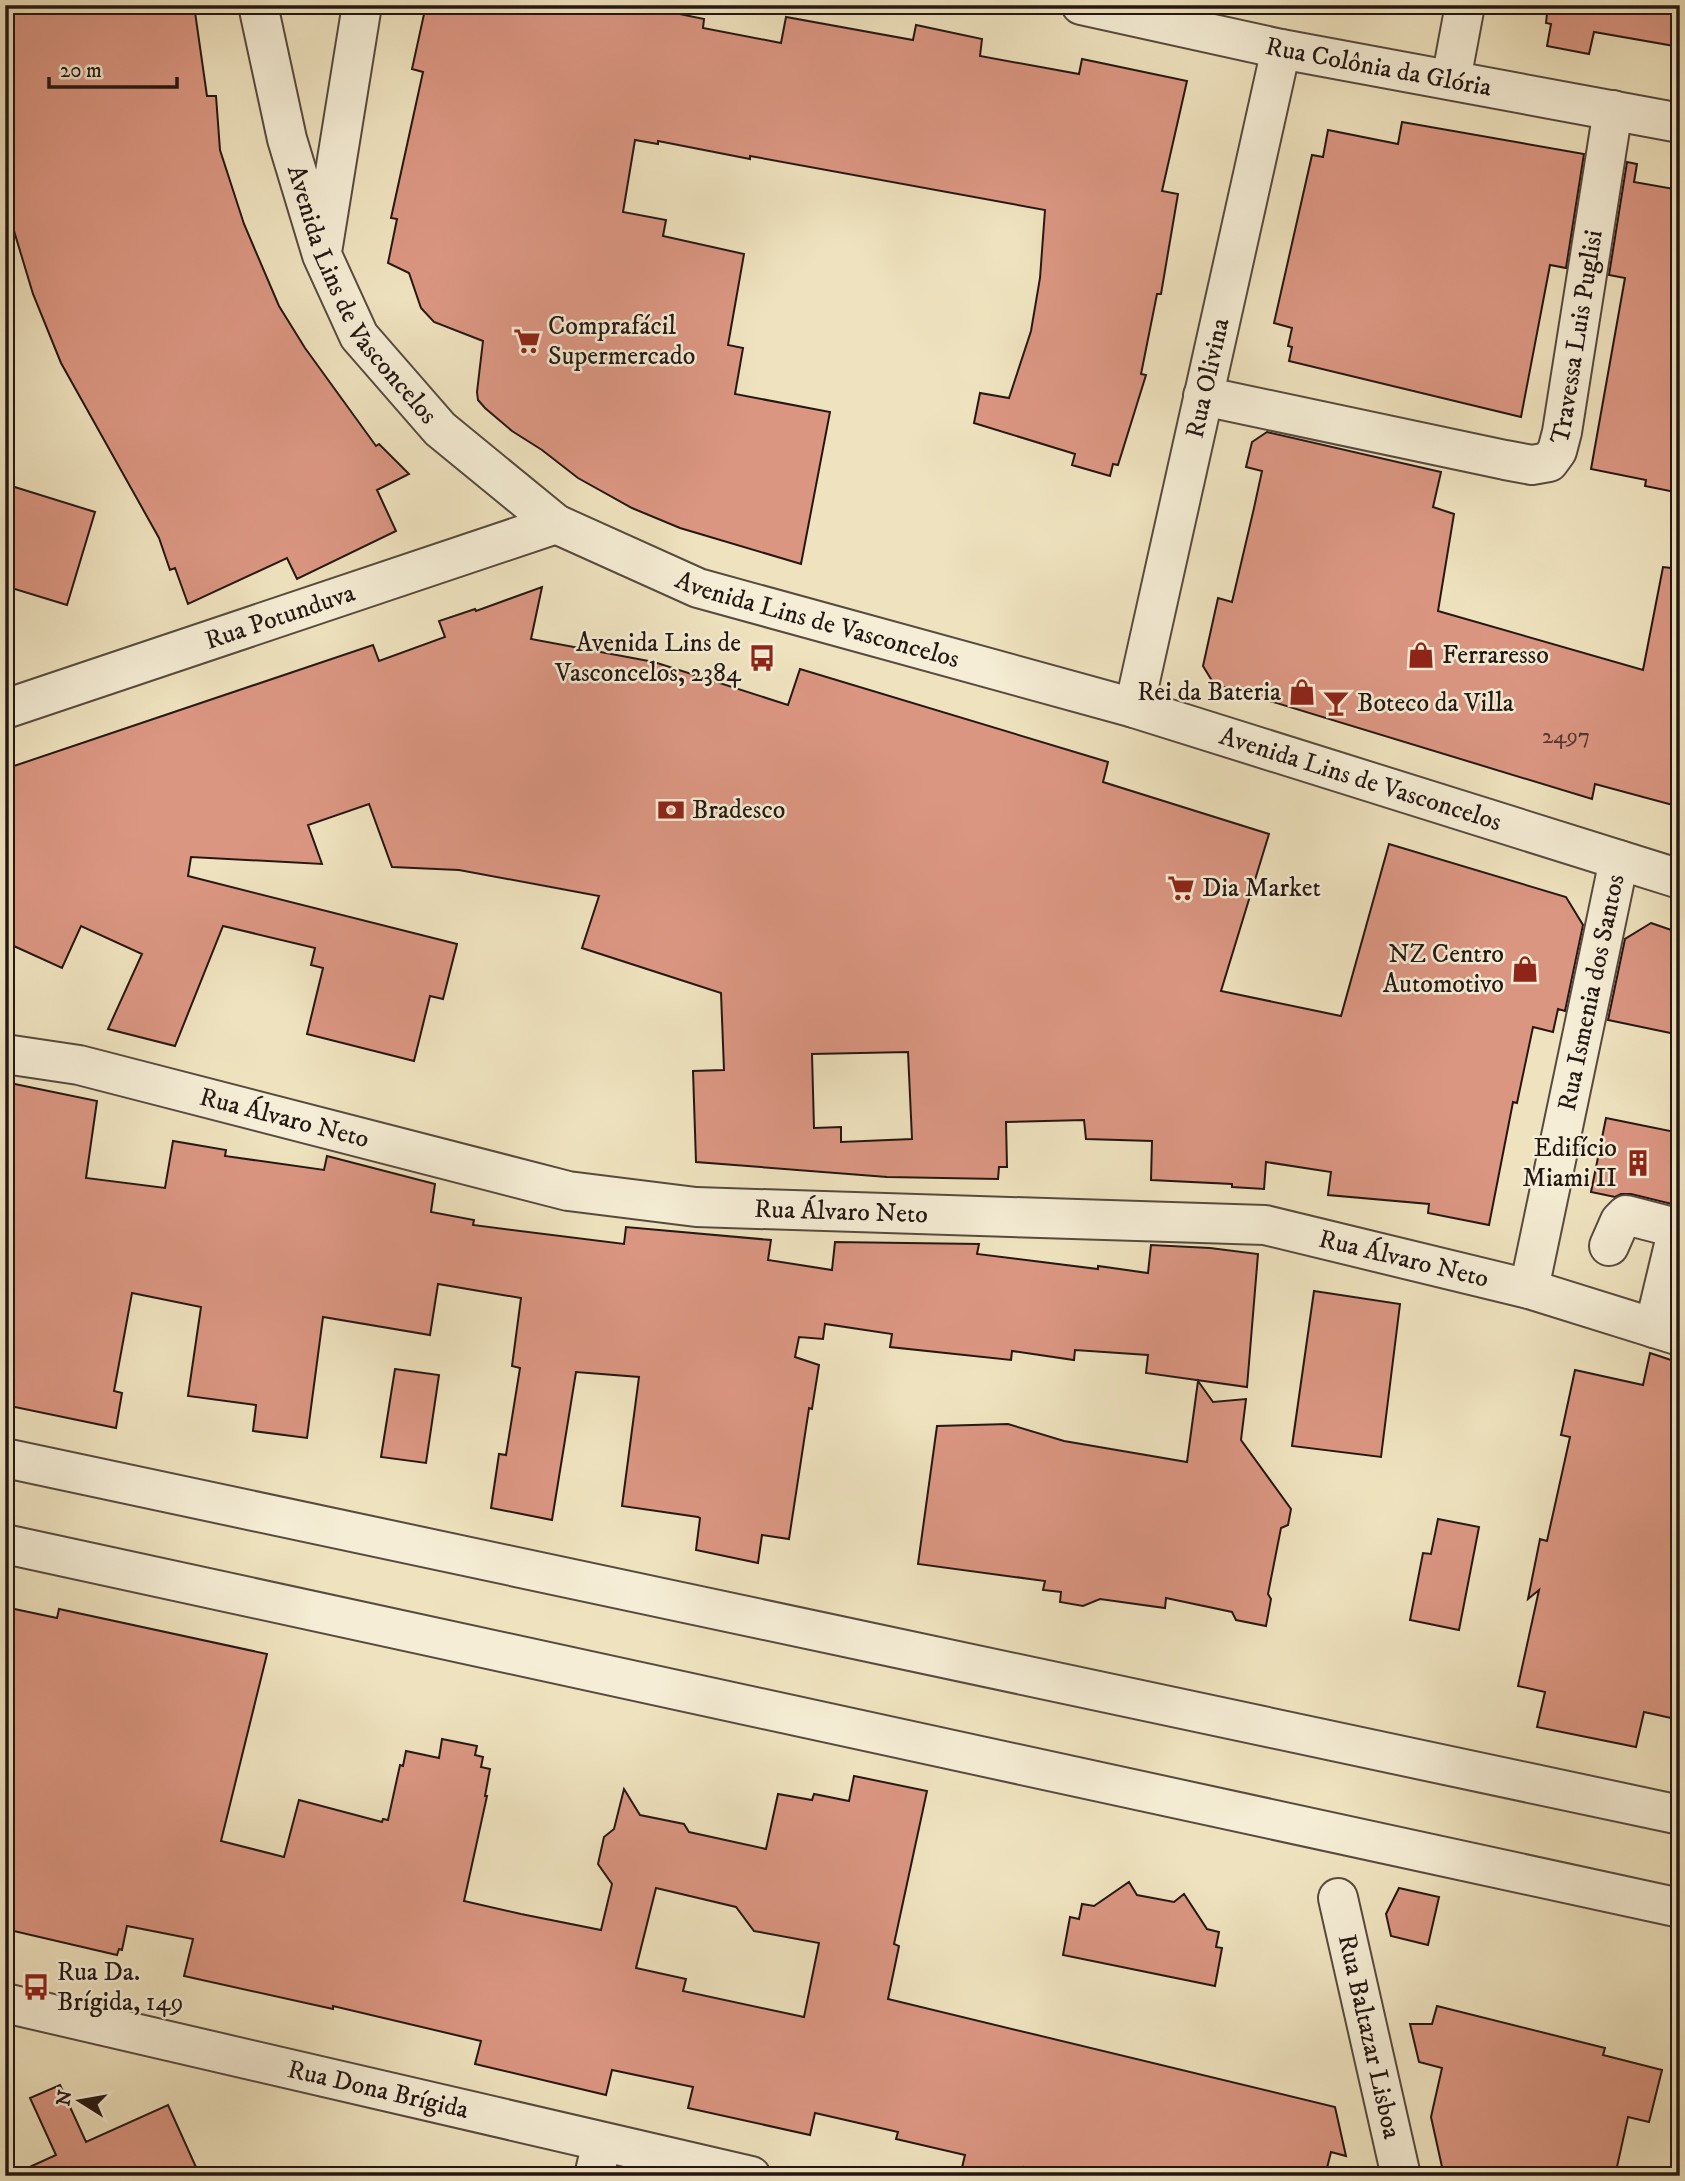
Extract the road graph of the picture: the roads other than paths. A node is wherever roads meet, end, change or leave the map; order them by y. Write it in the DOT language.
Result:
graph roads {
  1 [pos="258,5"];
  2 [pos="362,5"];
  3 [pos="1081,5"];
  4 [pos="1465,5"];
  5 [pos="1281,49"];
  6 [pos="1451,80"];
  7 [pos="1613,110"];
  8 [pos="1680,123"];
  9 [pos="322,255"];
  10 [pos="1203,396"];
  11 [pos="556,524"];
  12 [pos="1133,708"];
  13 [pos="5,709"];
  14 [pos="1619,860"];
  15 [pos="1680,879"];
  16 [pos="5,1054"];
  17 [pos="1679,1228"];
  18 [pos="1609,1247"];
  19 [pos="1529,1289"];
  20 [pos="1667,1332"];
  21 [pos="5,1458"];
  22 [pos="5,1544"];
  23 [pos="1680,1815"];
  24 [pos="1338,1898"];
  25 [pos="1680,1908"];
  26 [pos="5,2003"];
  27 [pos="598,2159"];
  28 [pos="751,2176"];
  29 [pos="1401,2176"];
  1 -- 9 [label="street, Avenida Lins de Vasconcelos"];
  2 -- 9 [label="street"];
  3 -- 5 [label="street, Rua Colônia da Glória"];
  4 -- 6 [label="street"];
  5 -- 6 [label="street, Rua Colônia da Glória"];
  5 -- 10 [label="street, Rua Olivina"];
  6 -- 7 [label="street, Rua Colônia da Glória"];
  7 -- 8 [label="street, Rua Colônia da Glória"];
  7 -- 10 [label="street, Travessa Luis Puglisi"];
  9 -- 11 [label="street, Avenida Lins de Vasconcelos"];
  10 -- 12 [label="street, Rua Olivina"];
  11 -- 12 [label="street, Avenida Lins de Vasconcelos"];
  11 -- 13 [label="street, Rua Potunduva"];
  12 -- 14 [label="street, Avenida Lins de Vasconcelos"];
  14 -- 15 [label="street, Avenida Lins de Vasconcelos"];
  14 -- 19 [label="street, Rua Ismenia dos Santos"];
  16 -- 19 [label="street, Rua Álvaro Neto"];
  17 -- 18 [label="street"];
  17 -- 20 [label="street"];
  19 -- 20 [label="street, Rua Álvaro Neto"];
  21 -- 23 [label="street"];
  22 -- 25 [label="street"];
  24 -- 29 [label="street, Rua Baltazar Lisboa"];
  26 -- 27 [label="street, Rua Dona Brígida"];
  27 -- 28 [label="street, Rua Dona Brígida"];
}
